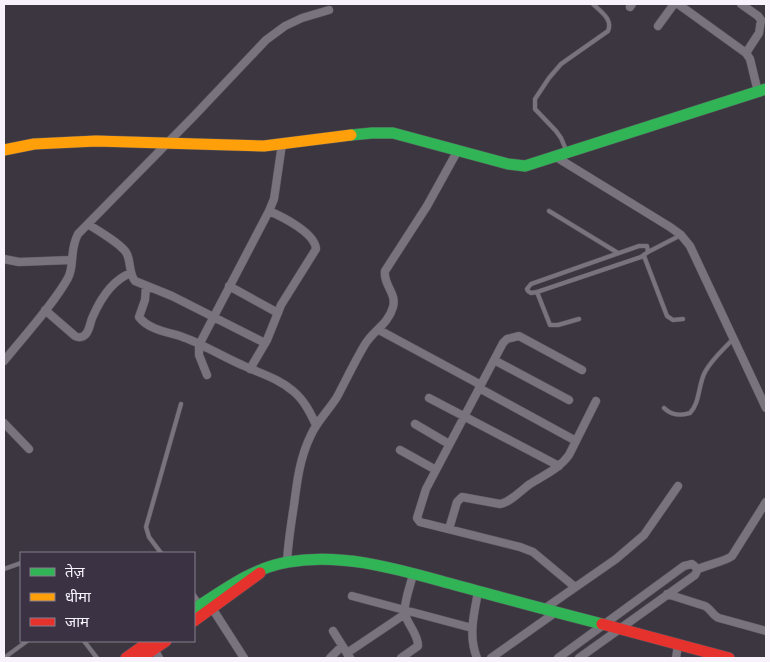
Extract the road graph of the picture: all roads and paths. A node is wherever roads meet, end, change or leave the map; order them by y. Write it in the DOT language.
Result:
graph roads {
  1 [pos="593,4"];
  2 [pos="674,4"];
  3 [pos="678,4"];
  4 [pos="740,4"];
  5 [pos="329,10"];
  6 [pos="658,26"];
  7 [pos="746,53"];
  8 [pos="762,90"];
  9 [pos="167,144"];
  10 [pos="282,144"];
  11 [pos="4,150"];
  12 [pos="458,150"];
  13 [pos="567,152"];
  14 [pos="556,157"];
  15 [pos="270,212"];
  16 [pos="549,212"];
  17 [pos="88,224"];
  18 [pos="681,235"];
  19 [pos="648,252"];
  20 [pos="618,253"];
  21 [pos="644,256"];
  22 [pos="4,259"];
  23 [pos="71,260"];
  24 [pos="131,273"];
  25 [pos="146,286"];
  26 [pos="230,286"];
  27 [pos="538,292"];
  28 [pos="45,310"];
  29 [pos="278,313"];
  30 [pos="213,316"];
  31 [pos="683,318"];
  32 [pos="579,319"];
  33 [pos="379,330"];
  34 [pos="734,338"];
  35 [pos="265,343"];
  36 [pos="199,345"];
  37 [pos="4,360"];
  38 [pos="494,360"];
  39 [pos="250,369"];
  40 [pos="582,370"];
  41 [pos="207,375"];
  42 [pos="480,387"];
  43 [pos="429,398"];
  44 [pos="569,400"];
  45 [pos="596,401"];
  46 [pos="181,404"];
  47 [pos="664,408"];
  48 [pos="766,408"];
  49 [pos="464,416"];
  50 [pos="4,423"];
  51 [pos="415,424"];
  52 [pos="316,425"];
  53 [pos="576,441"];
  54 [pos="449,444"];
  55 [pos="29,449"];
  56 [pos="400,450"];
  57 [pos="559,466"];
  58 [pos="436,470"];
  59 [pos="678,486"];
  60 [pos="766,502"];
  61 [pos="449,530"];
  62 [pos="160,552"];
  63 [pos="287,562"];
  64 [pos="20,563"];
  65 [pos="4,569"];
  66 [pos="698,569"];
  67 [pos="413,574"];
  68 [pos="575,587"];
  69 [pos="478,592"];
  70 [pos="667,594"];
  71 [pos="352,596"];
  72 [pos="200,604"];
  73 [pos="550,610"];
  74 [pos="405,612"];
  75 [pos="195,618"];
  76 [pos="604,625"];
  77 [pos="472,628"];
  78 [pos="620,629"];
  79 [pos="333,631"];
  80 [pos="766,631"];
  81 [pos="25,642"];
  82 [pos="85,642"];
  83 [pos="164,642"];
  84 [pos="678,645"];
  85 [pos="342,646"];
  86 [pos="154,649"];
  87 [pos="349,656"];
  88 [pos="4,658"];
  89 [pos="98,658"];
  90 [pos="126,658"];
  91 [pos="141,658"];
  92 [pos="244,658"];
  93 [pos="330,658"];
  94 [pos="401,658"];
  95 [pos="477,658"];
  96 [pos="491,658"];
  97 [pos="558,658"];
  98 [pos="579,658"];
  99 [pos="676,658"];
  100 [pos="729,658"];
  1 -- 13 [label="lane"];
  2 -- 6 [label="street"];
  3 -- 7 [label="street"];
  4 -- 7 [label="street"];
  5 -- 9 [label="street"];
  7 -- 8 [label="street"];
  8 -- 13 [label="street"];
  9 -- 10 [label="street"];
  9 -- 11 [label="street"];
  9 -- 17 [label="street"];
  10 -- 12 [label="street"];
  10 -- 15 [label="street"];
  12 -- 14 [label="street"];
  12 -- 33 [label="street"];
  13 -- 14 [label="street"];
  14 -- 18 [label="street"];
  15 -- 26 [label="street"];
  15 -- 29 [label="street"];
  16 -- 20 [label="lane"];
  17 -- 23 [label="street"];
  17 -- 24 [label="street"];
  18 -- 19 [label="lane"];
  18 -- 34 [label="street"];
  19 -- 20 [label="lane"];
  19 -- 21 [label="lane"];
  20 -- 27 [label="lane"];
  21 -- 27 [label="lane"];
  21 -- 31 [label="lane"];
  22 -- 23 [label="street"];
  23 -- 28 [label="street"];
  24 -- 25 [label="street"];
  24 -- 28 [label="street"];
  25 -- 30 [label="street"];
  25 -- 36 [label="street"];
  26 -- 29 [label="street"];
  26 -- 30 [label="street"];
  27 -- 32 [label="lane"];
  28 -- 37 [label="street"];
  29 -- 35 [label="street"];
  30 -- 35 [label="street"];
  30 -- 36 [label="street"];
  33 -- 42 [label="street"];
  33 -- 52 [label="street"];
  34 -- 47 [label="lane"];
  34 -- 48 [label="street"];
  35 -- 39 [label="street"];
  36 -- 39 [label="street"];
  36 -- 41 [label="street"];
  38 -- 40 [label="street"];
  38 -- 42 [label="street"];
  38 -- 44 [label="street"];
  39 -- 52 [label="street"];
  42 -- 49 [label="street"];
  42 -- 53 [label="street"];
  43 -- 49 [label="street"];
  45 -- 53 [label="street"];
  46 -- 62 [label="lane"];
  49 -- 54 [label="street"];
  49 -- 57 [label="street"];
  50 -- 55 [label="street"];
  51 -- 54 [label="street"];
  52 -- 63 [label="street"];
  53 -- 57 [label="street"];
  54 -- 58 [label="street"];
  56 -- 58 [label="street"];
  57 -- 61 [label="street"];
  58 -- 61 [label="street"];
  59 -- 68 [label="street"];
  60 -- 66 [label="street"];
  61 -- 68 [label="street"];
  63 -- 67 [label="street"];
  63 -- 72 [label="street"];
  64 -- 65 [label="lane"];
  66 -- 70 [label="street"];
  66 -- 76 [label="street"];
  67 -- 69 [label="street"];
  67 -- 74 [label="street"];
  68 -- 73 [label="street"];
  69 -- 73 [label="street"];
  69 -- 77 [label="street"];
  70 -- 78 [label="street"];
  70 -- 80 [label="street"];
  71 -- 74 [label="street"];
  72 -- 75 [label="street"];
  72 -- 92 [label="street"];
  73 -- 76 [label="street"];
  73 -- 96 [label="street"];
  74 -- 77 [label="street"];
  74 -- 87 [label="street"];
  74 -- 94 [label="street"];
  76 -- 78 [label="street"];
  76 -- 97 [label="street"];
  77 -- 95 [label="street"];
  78 -- 84 [label="street"];
  78 -- 98 [label="street"];
  79 -- 85 [label="street"];
  81 -- 88 [label="lane"];
  82 -- 89 [label="lane"];
  83 -- 86 [label="street"];
  84 -- 99 [label="street"];
  84 -- 100 [label="street"];
  85 -- 87 [label="street"];
  85 -- 93 [label="street"];
  86 -- 90 [label="street"];
  86 -- 91 [label="street"];
}
